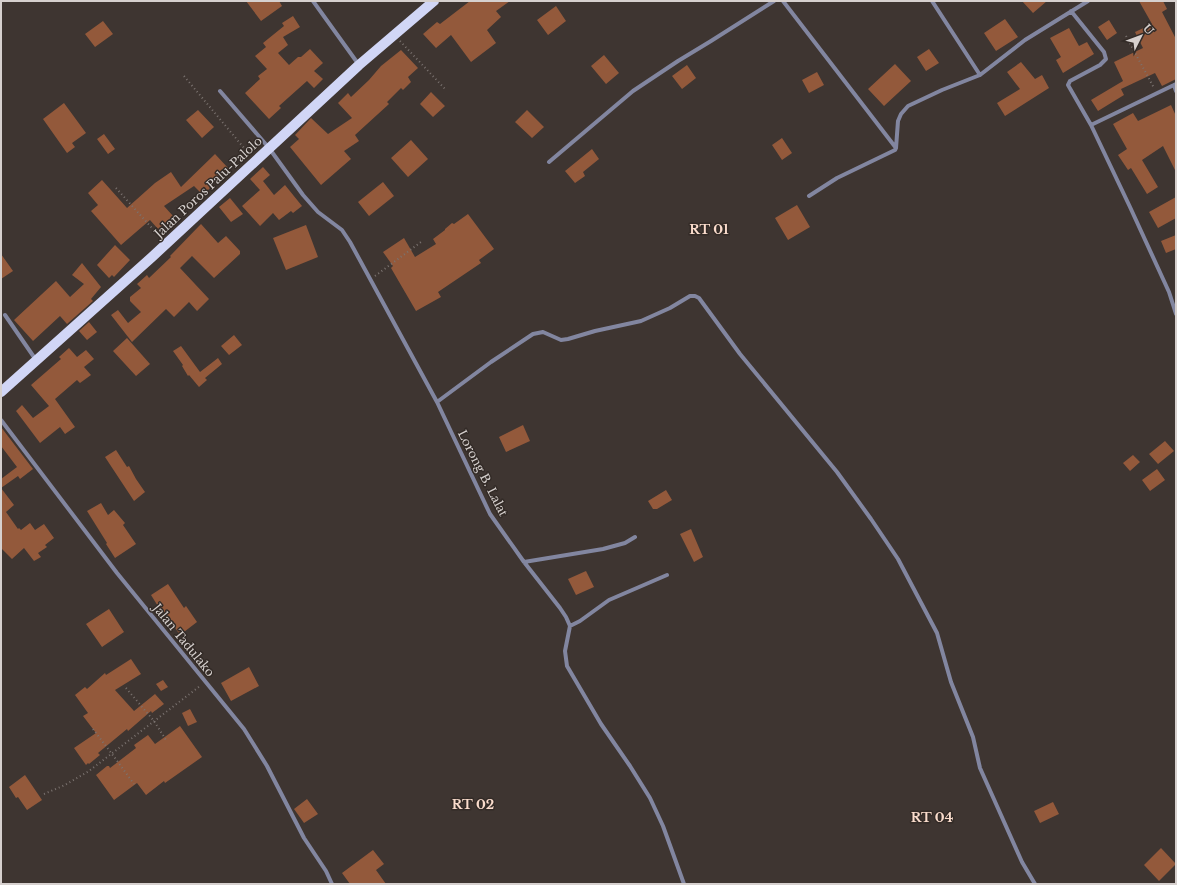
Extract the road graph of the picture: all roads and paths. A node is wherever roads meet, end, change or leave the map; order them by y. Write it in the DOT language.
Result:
graph roads {
  1 [pos="313,1"];
  2 [pos="434,1"];
  3 [pos="774,1"];
  4 [pos="783,1"];
  5 [pos="932,1"];
  6 [pos="1088,1"];
  7 [pos="1071,12"];
  8 [pos="395,35"];
  9 [pos="1126,36"];
  10 [pos="359,65"];
  11 [pos="980,75"];
  12 [pos="184,76"];
  13 [pos="1175,84"];
  14 [pos="446,90"];
  15 [pos="220,91"];
  16 [pos="1176,91"];
  17 [pos="1157,92"];
  18 [pos="1091,125"];
  19 [pos="269,148"];
  20 [pos="896,148"];
  21 [pos="255,161"];
  22 [pos="549,162"];
  23 [pos="116,188"];
  24 [pos="809,196"];
  25 [pos="421,242"];
  26 [pos="167,244"];
  27 [pos="371,280"];
  28 [pos="1176,314"];
  29 [pos="5,315"];
  30 [pos="36,360"];
  31 [pos="1,392"];
  32 [pos="437,402"];
  33 [pos="1,420"];
  34 [pos="635,538"];
  35 [pos="524,562"];
  36 [pos="667,575"];
  37 [pos="570,626"];
  38 [pos="206,682"];
  39 [pos="126,688"];
  40 [pos="154,721"];
  41 [pos="93,729"];
  42 [pos="166,740"];
  43 [pos="112,754"];
  44 [pos="134,784"];
  45 [pos="44,794"];
  46 [pos="332,884"];
  47 [pos="684,884"];
  48 [pos="1034,884"];
  1 -- 10 [label="street"];
  2 -- 8 [label="main road, Jalan Poros Palu-Palolo"];
  3 -- 22 [label="street"];
  4 -- 20 [label="street"];
  5 -- 11 [label="street"];
  6 -- 7 [label="street"];
  7 -- 11 [label="street"];
  7 -- 18 [label="street"];
  8 -- 10 [label="main road, Jalan Poros Palu-Palolo"];
  8 -- 14 [label="path"];
  9 -- 17 [label="path"];
  10 -- 19 [label="main road, Jalan Poros Palu-Palolo"];
  11 -- 20 [label="street"];
  12 -- 21 [label="path"];
  13 -- 16 [label="street"];
  13 -- 17 [label="street"];
  15 -- 19 [label="street, Lorong B. Lalat"];
  17 -- 18 [label="street"];
  18 -- 28 [label="street"];
  19 -- 21 [label="main road, Jalan Poros Palu-Palolo"];
  19 -- 27 [label="street, Lorong B. Lalat"];
  20 -- 24 [label="street"];
  21 -- 26 [label="main road, Jalan Poros Palu-Palolo"];
  23 -- 26 [label="path"];
  25 -- 27 [label="path"];
  26 -- 30 [label="main road, Jalan Poros Palu-Palolo"];
  27 -- 32 [label="street, Lorong B. Lalat"];
  29 -- 30 [label="street"];
  30 -- 31 [label="main road, Jalan Poros Palu-Palolo"];
  32 -- 35 [label="street, Lorong B. Lalat"];
  32 -- 48 [label="street"];
  33 -- 38 [label="street, Jalan Tadulako"];
  34 -- 35 [label="street"];
  35 -- 37 [label="street, Lorong B. Lalat"];
  36 -- 37 [label="street"];
  37 -- 47 [label="street"];
  38 -- 40 [label="path"];
  38 -- 46 [label="street, Jalan Tadulako"];
  39 -- 40 [label="path"];
  40 -- 42 [label="path"];
  40 -- 43 [label="path"];
  41 -- 43 [label="path"];
  43 -- 44 [label="path"];
  43 -- 45 [label="path"];
}
